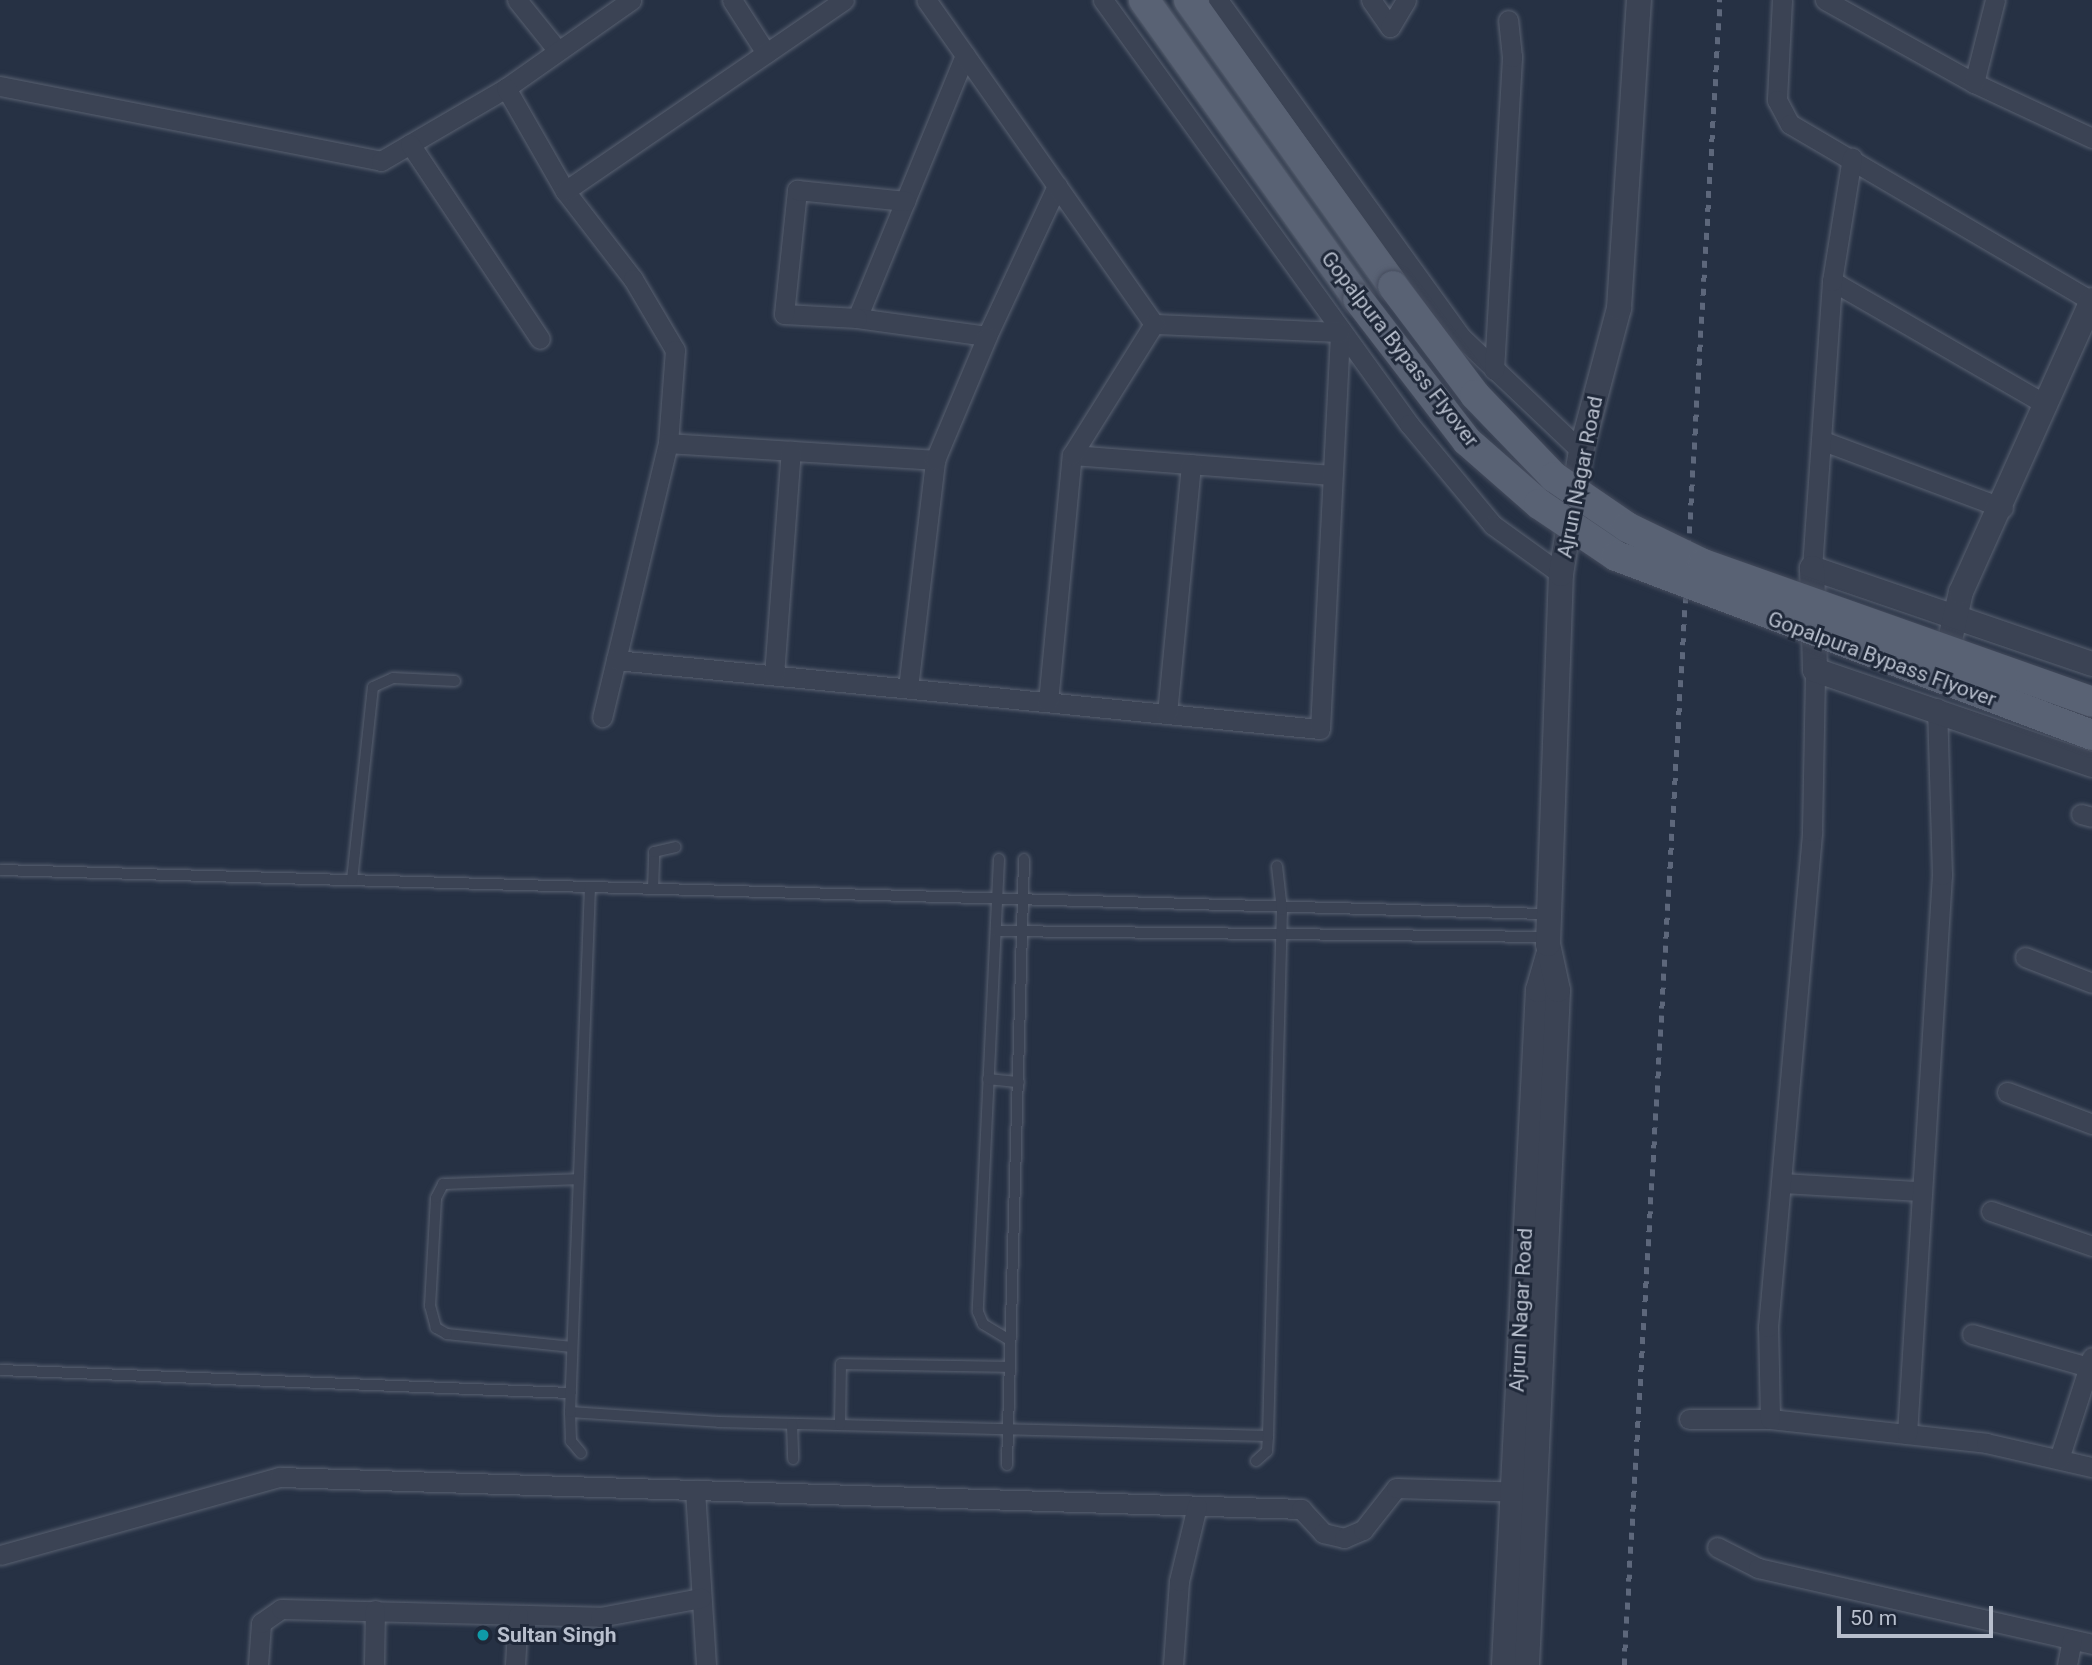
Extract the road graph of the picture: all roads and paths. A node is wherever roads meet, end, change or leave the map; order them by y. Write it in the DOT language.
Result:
graph roads {
  1 [pos="517,0"];
  2 [pos="631,0"];
  3 [pos="732,0"];
  4 [pos="844,0"];
  5 [pos="926,0"];
  6 [pos="1103,0"];
  7 [pos="1144,0"];
  8 [pos="1189,0"];
  9 [pos="1218,0"];
  10 [pos="1371,0"];
  11 [pos="1406,0"];
  12 [pos="1639,0"];
  13 [pos="1782,0"];
  14 [pos="1825,0"];
  15 [pos="1995,0"];
  16 [pos="1855,8"];
  17 [pos="1508,20"];
  18 [pos="558,51"];
  19 [pos="766,54"];
  20 [pos="965,55"];
  21 [pos="1974,83"];
  22 [pos="0,86"];
  23 [pos="506,88"];
  24 [pos="2092,138"];
  25 [pos="410,144"];
  26 [pos="1852,158"];
  27 [pos="1057,186"];
  28 [pos="565,191"];
  29 [pos="905,201"];
  30 [pos="1832,281"];
  31 [pos="2092,301"];
  32 [pos="857,318"];
  33 [pos="1154,324"];
  34 [pos="1340,332"];
  35 [pos="987,336"];
  36 [pos="540,339"];
  37 [pos="1494,370"];
  38 [pos="2047,405"];
  39 [pos="1824,441"];
  40 [pos="668,443"];
  41 [pos="792,451"];
  42 [pos="1581,451"];
  43 [pos="1072,455"];
  44 [pos="935,460"];
  45 [pos="1191,464"];
  46 [pos="1332,475"];
  47 [pos="2003,508"];
  48 [pos="1812,568"];
  49 [pos="1561,574"];
  50 [pos="1952,612"];
  51 [pos="616,660"];
  52 [pos="2092,664"];
  53 [pos="1815,670"];
  54 [pos="774,675"];
  55 [pos="455,681"];
  56 [pos="908,688"];
  57 [pos="1048,702"];
  58 [pos="2092,702"];
  59 [pos="1937,708"];
  60 [pos="1167,714"];
  61 [pos="602,717"];
  62 [pos="2092,735"];
  63 [pos="2092,765"];
  64 [pos="675,847"];
  65 [pos="999,859"];
  66 [pos="1024,859"];
  67 [pos="1277,866"];
  68 [pos="0,870"];
  69 [pos="352,880"];
  70 [pos="590,887"];
  71 [pos="653,890"];
  72 [pos="997,902"];
  73 [pos="1023,902"];
  74 [pos="1282,910"];
  75 [pos="996,931"];
  76 [pos="1021,931"];
  77 [pos="1549,936"];
  78 [pos="1281,939"];
  79 [pos="2025,957"];
  80 [pos="2092,983"];
  81 [pos="988,1079"];
  82 [pos="1020,1082"];
  83 [pos="2007,1092"];
  84 [pos="2092,1124"];
  85 [pos="577,1180"];
  86 [pos="1783,1183"];
  87 [pos="1919,1192"];
  88 [pos="1990,1211"];
  89 [pos="2092,1246"];
  90 [pos="1972,1334"];
  91 [pos="1010,1340"];
  92 [pos="572,1347"];
  93 [pos="2090,1362"];
  94 [pos="1010,1367"];
  95 [pos="0,1370"];
  96 [pos="571,1393"];
  97 [pos="570,1412"];
  98 [pos="1689,1419"];
  99 [pos="1770,1419"];
  100 [pos="792,1424"];
  101 [pos="839,1426"];
  102 [pos="1010,1430"];
  103 [pos="1907,1434"];
  104 [pos="1268,1436"];
  105 [pos="581,1453"];
  106 [pos="793,1459"];
  107 [pos="2059,1459"];
  108 [pos="1256,1461"];
  109 [pos="1007,1465"];
  110 [pos="2092,1467"];
  111 [pos="695,1490"];
  112 [pos="1512,1492"];
  113 [pos="1538,1492"];
  114 [pos="1197,1506"];
  115 [pos="1717,1548"];
  116 [pos="0,1555"];
  117 [pos="701,1598"];
  118 [pos="375,1610"];
  119 [pos="518,1615"];
  120 [pos="2072,1640"];
  121 [pos="2092,1644"];
  122 [pos="258,1665"];
  123 [pos="374,1665"];
  124 [pos="515,1665"];
  125 [pos="706,1665"];
  126 [pos="1173,1665"];
  127 [pos="1504,1665"];
  128 [pos="1527,1665"];
  129 [pos="2067,1665"];
  1 -- 18 [label="street"];
  2 -- 18 [label="street"];
  3 -- 19 [label="street"];
  4 -- 19 [label="street"];
  5 -- 20 [label="street"];
  6 -- 34 [label="street"];
  7 -- 62 [label="main road, Gopalpura Bypass Flyover, bridge"];
  8 -- 58 [label="main road, Gopalpura Bypass Flyover, bridge"];
  9 -- 37 [label="street"];
  10 -- 11 [label="street"];
  12 -- 42 [label="street, Ajrun Nagar Road"];
  13 -- 26 [label="street"];
  14 -- 16 [label="street"];
  15 -- 21 [label="street"];
  16 -- 21 [label="street"];
  17 -- 37 [label="street"];
  18 -- 23 [label="street"];
  19 -- 28 [label="street"];
  20 -- 27 [label="street"];
  20 -- 29 [label="street"];
  21 -- 24 [label="street"];
  22 -- 25 [label="street"];
  23 -- 25 [label="street"];
  23 -- 28 [label="street"];
  25 -- 36 [label="street"];
  26 -- 30 [label="street"];
  26 -- 31 [label="street"];
  27 -- 33 [label="street"];
  27 -- 35 [label="street"];
  28 -- 40 [label="street"];
  29 -- 32 [label="street"];
  29 -- 32 [label="street"];
  30 -- 38 [label="street"];
  30 -- 39 [label="street"];
  31 -- 38 [label="street"];
  32 -- 35 [label="street"];
  33 -- 34 [label="street"];
  33 -- 43 [label="street"];
  34 -- 46 [label="street"];
  34 -- 49 [label="street"];
  35 -- 44 [label="street"];
  37 -- 42 [label="street"];
  38 -- 47 [label="street"];
  39 -- 47 [label="street"];
  39 -- 48 [label="street"];
  40 -- 41 [label="street"];
  40 -- 51 [label="street"];
  41 -- 44 [label="street"];
  41 -- 54 [label="street"];
  42 -- 49 [label="street, Ajrun Nagar Road"];
  43 -- 45 [label="street"];
  43 -- 57 [label="street"];
  44 -- 56 [label="street"];
  45 -- 46 [label="street"];
  45 -- 60 [label="street"];
  46 -- 60 [label="street"];
  47 -- 50 [label="street"];
  48 -- 50 [label="street"];
  48 -- 53 [label="street"];
  49 -- 77 [label="street, Ajrun Nagar Road"];
  50 -- 52 [label="street"];
  50 -- 59 [label="street"];
  51 -- 54 [label="street"];
  51 -- 61 [label="street"];
  53 -- 59 [label="street"];
  53 -- 86 [label="street"];
  54 -- 56 [label="street"];
  55 -- 69 [label="lane"];
  56 -- 57 [label="street"];
  57 -- 60 [label="street"];
  59 -- 63 [label="street"];
  59 -- 87 [label="street"];
  64 -- 71 [label="lane"];
  65 -- 72 [label="lane"];
  66 -- 73 [label="lane"];
  67 -- 74 [label="lane"];
  68 -- 69 [label="lane"];
  69 -- 70 [label="lane"];
  70 -- 71 [label="lane"];
  70 -- 85 [label="lane"];
  71 -- 72 [label="lane"];
  72 -- 73 [label="lane"];
  72 -- 75 [label="lane"];
  73 -- 74 [label="lane"];
  73 -- 76 [label="lane"];
  74 -- 77 [label="lane"];
  74 -- 78 [label="lane"];
  75 -- 76 [label="lane"];
  75 -- 81 [label="lane"];
  76 -- 78 [label="lane"];
  76 -- 82 [label="lane"];
  77 -- 78 [label="lane"];
  77 -- 112 [label="street, Ajrun Nagar Road"];
  77 -- 113 [label="street, Ajrun Nagar Road"];
  78 -- 104 [label="lane"];
  79 -- 80 [label="street"];
  81 -- 82 [label="lane"];
  81 -- 91 [label="lane"];
  82 -- 91 [label="lane"];
  83 -- 84 [label="street"];
  85 -- 92 [label="lane"];
  85 -- 92 [label="lane"];
  86 -- 87 [label="street"];
  86 -- 99 [label="street"];
  87 -- 103 [label="street"];
  88 -- 89 [label="street"];
  90 -- 93 [label="street"];
  91 -- 94 [label="lane"];
  92 -- 96 [label="lane"];
  93 -- 107 [label="street"];
  94 -- 101 [label="lane"];
  94 -- 102 [label="lane"];
  95 -- 96 [label="lane"];
  96 -- 97 [label="lane"];
  97 -- 100 [label="lane"];
  97 -- 105 [label="lane"];
  98 -- 99 [label="street"];
  99 -- 103 [label="street"];
  100 -- 101 [label="lane"];
  100 -- 106 [label="lane"];
  101 -- 102 [label="lane"];
  102 -- 104 [label="lane"];
  102 -- 109 [label="lane"];
  103 -- 107 [label="street"];
  104 -- 108 [label="lane"];
  107 -- 110 [label="street"];
  111 -- 114 [label="street"];
  111 -- 116 [label="street"];
  111 -- 117 [label="street"];
  112 -- 113 [label="street"];
  112 -- 114 [label="street"];
  112 -- 127 [label="street, Ajrun Nagar Road"];
  113 -- 128 [label="street, Ajrun Nagar Road"];
  114 -- 126 [label="street"];
  115 -- 120 [label="street"];
  117 -- 119 [label="street"];
  117 -- 125 [label="street"];
  118 -- 119 [label="street"];
  118 -- 122 [label="street"];
  118 -- 123 [label="street"];
  119 -- 124 [label="street"];
  120 -- 121 [label="street"];
  120 -- 129 [label="street"];
}
